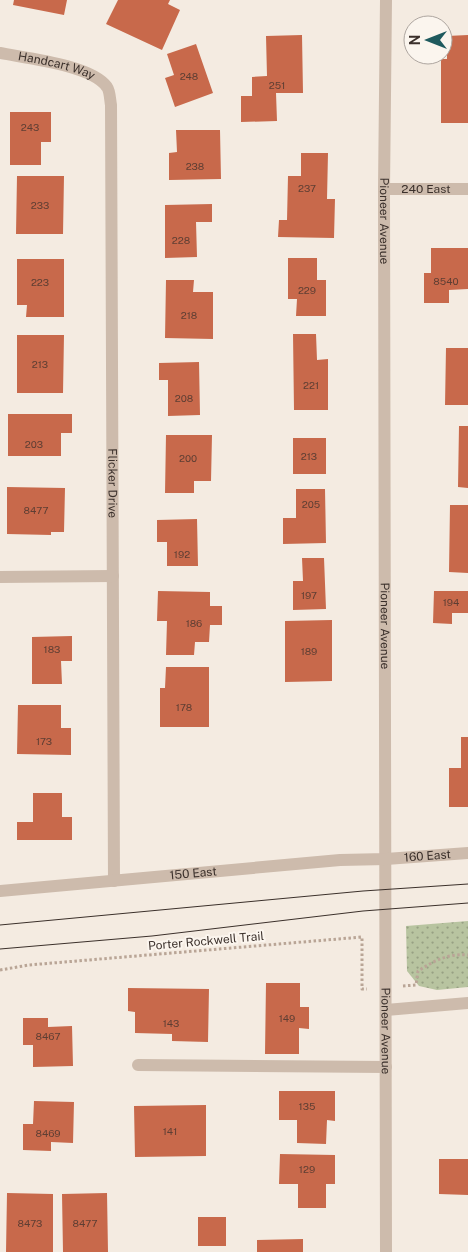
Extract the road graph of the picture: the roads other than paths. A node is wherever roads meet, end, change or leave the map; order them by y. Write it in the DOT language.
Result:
graph roads {
  1 [pos="386,0"];
  2 [pos="0,53"];
  3 [pos="107,87"];
  4 [pos="384,189"];
  5 [pos="468,190"];
  6 [pos="112,576"];
  7 [pos="0,577"];
  8 [pos="468,853"];
  9 [pos="386,859"];
  10 [pos="114,880"];
  11 [pos="0,891"];
  12 [pos="468,1003"];
  13 [pos="386,1010"];
  14 [pos="138,1065"];
  15 [pos="386,1067"];
  16 [pos="386,1252"];
  1 -- 4 [label="street, Pioneer Avenue"];
  2 -- 3 [label="street, Handcart Way"];
  3 -- 6 [label="street, Flicker Drive"];
  4 -- 5 [label="street, 240 East"];
  4 -- 9 [label="street, Pioneer Avenue"];
  6 -- 7 [label="street"];
  6 -- 10 [label="street, Flicker Drive"];
  8 -- 9 [label="street, 160 East"];
  9 -- 10 [label="street, 150 East"];
  9 -- 13 [label="street, Pioneer Avenue"];
  10 -- 11 [label="street, 150 East"];
  12 -- 13 [label="street"];
  13 -- 15 [label="street, Pioneer Avenue"];
  14 -- 15 [label="street"];
  15 -- 16 [label="street, Pioneer Avenue"];
}
